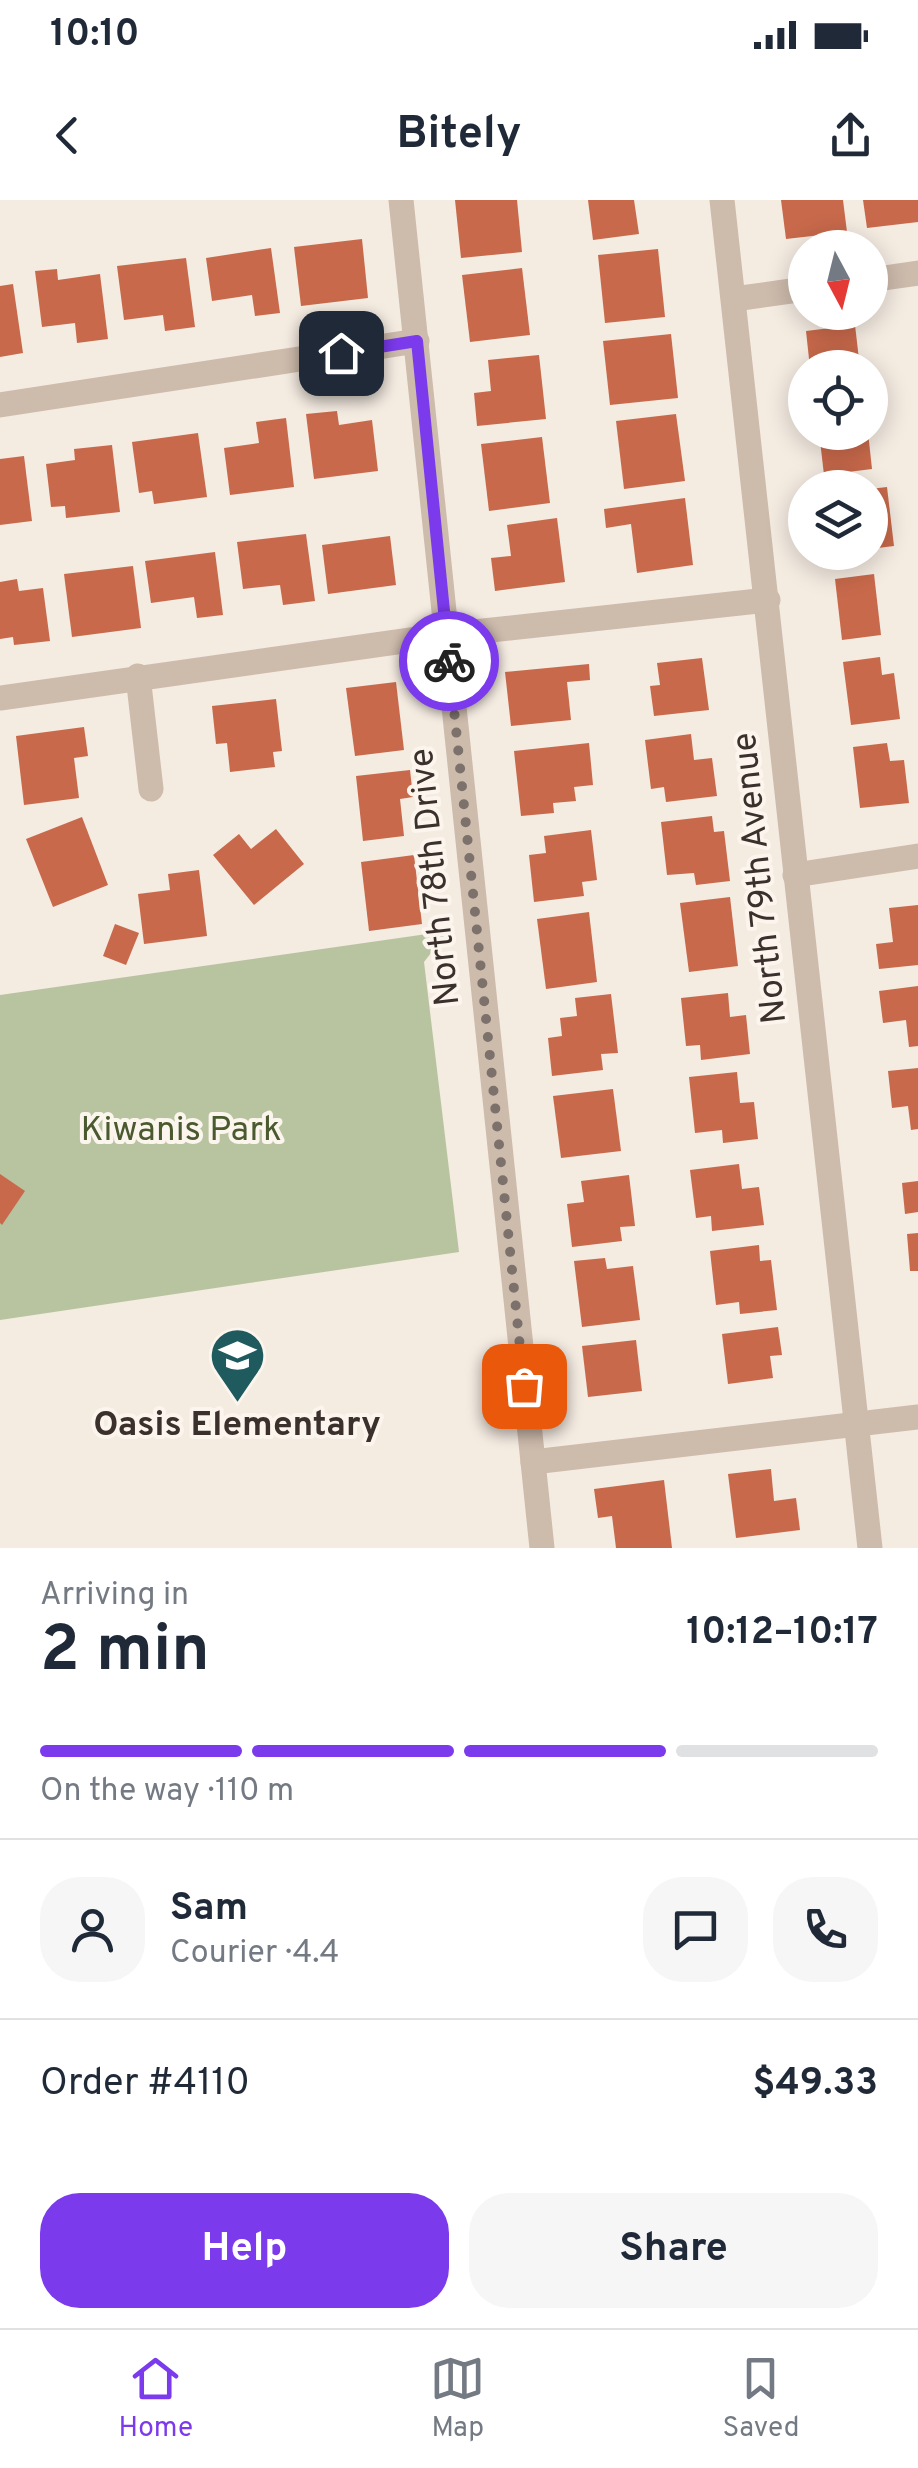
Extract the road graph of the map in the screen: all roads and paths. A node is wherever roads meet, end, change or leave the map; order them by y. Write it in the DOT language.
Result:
graph roads {
  1 [pos="401,200"];
  2 [pos="722,200"];
  3 [pos="918,273"];
  4 [pos="888,277"];
  5 [pos="788,291"];
  6 [pos="734,299"];
  7 [pos="417,341"];
  8 [pos="0,405"];
  9 [pos="768,600"];
  10 [pos="446,635"];
  11 [pos="138,676"];
  12 [pos="0,698"];
  13 [pos="151,788"];
  14 [pos="918,856"];
  15 [pos="795,875"];
  16 [pos="918,1416"];
  17 [pos="856,1424"];
  18 [pos="533,1462"];
  19 [pos="542,1548"];
  20 [pos="870,1548"];
  1 -- 7 [label="street, North 78th Drive"];
  2 -- 6 [label="street, North 79th Avenue"];
  3 -- 4 [label="street"];
  5 -- 6 [label="street"];
  6 -- 9 [label="street, North 79th Avenue"];
  7 -- 8 [label="street"];
  7 -- 10 [label="street, North 78th Drive"];
  9 -- 10 [label="street"];
  9 -- 15 [label="street, North 79th Avenue"];
  10 -- 11 [label="street"];
  10 -- 18 [label="street, North 78th Drive"];
  11 -- 12 [label="street"];
  11 -- 13 [label="street"];
  14 -- 15 [label="street"];
  15 -- 17 [label="street, North 79th Avenue"];
  16 -- 17 [label="street"];
  17 -- 18 [label="street"];
  17 -- 20 [label="street, North 79th Avenue"];
  18 -- 19 [label="street, North 78th Drive"];
}
